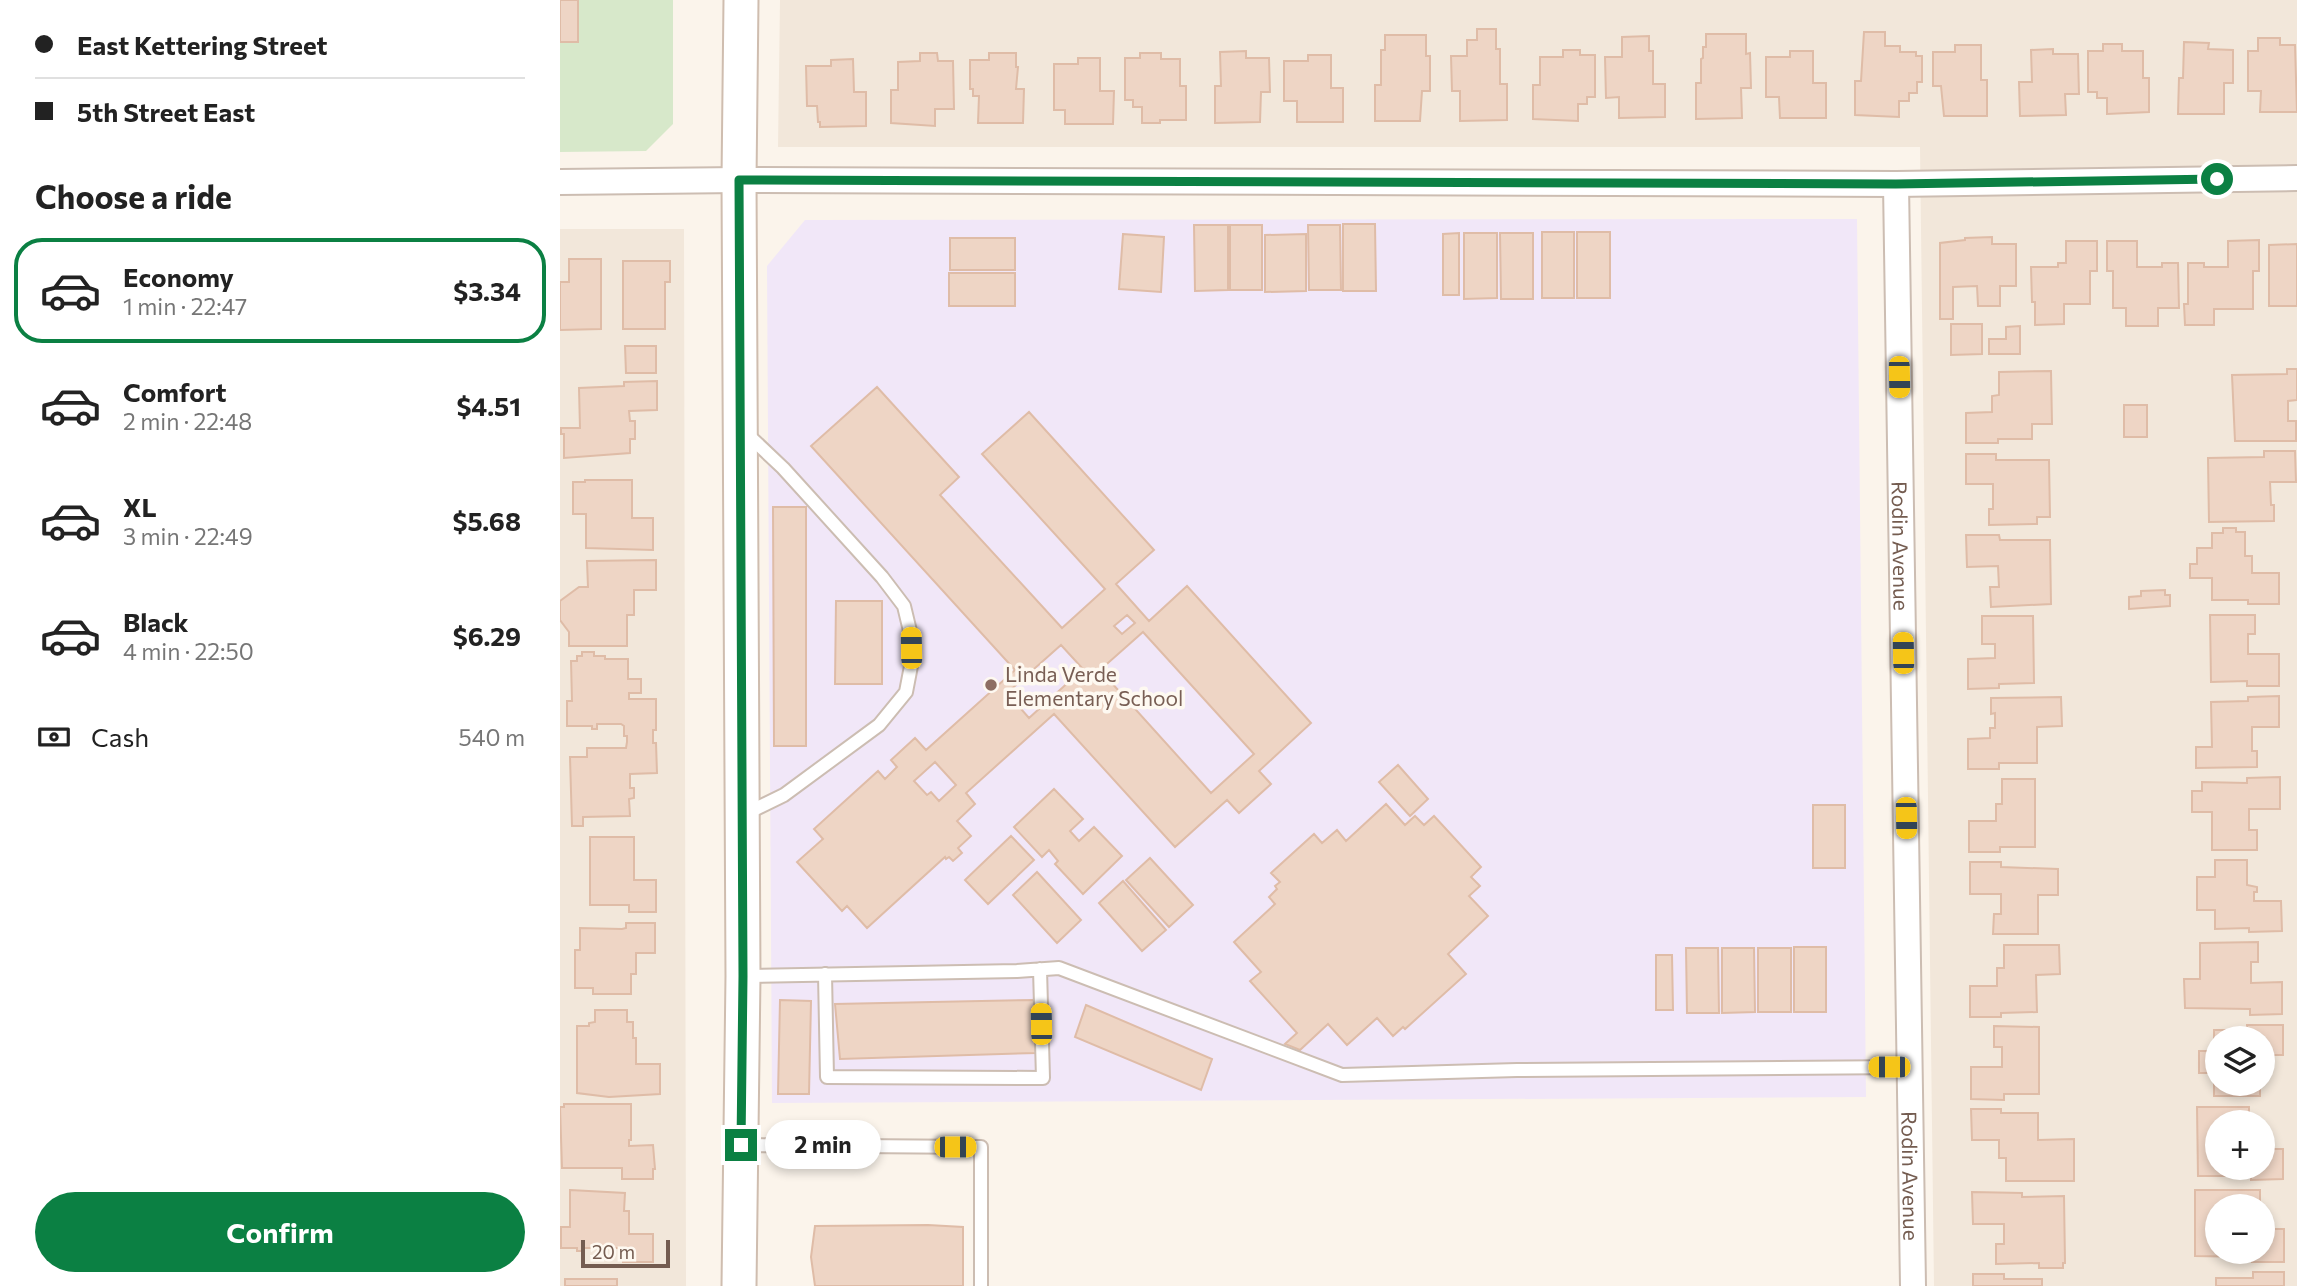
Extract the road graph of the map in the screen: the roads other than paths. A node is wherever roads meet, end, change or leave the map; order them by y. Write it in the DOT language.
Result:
graph roads {
  1 [pos="740,0"];
  2 [pos="2297,178"];
  3 [pos="739,180"];
  4 [pos="560,182"];
  5 [pos="1896,184"];
  6 [pos="741,428"];
  7 [pos="743,815"];
  8 [pos="1040,969"];
  9 [pos="825,974"];
  10 [pos="743,976"];
  11 [pos="1909,1067"];
  12 [pos="741,1145"];
  13 [pos="739,1286"];
  14 [pos="981,1286"];
  15 [pos="1913,1286"];
  1 -- 3 [label="street"];
  2 -- 5 [label="street"];
  3 -- 4 [label="street"];
  3 -- 5 [label="street"];
  3 -- 6 [label="street"];
  5 -- 11 [label="street, Rodin Avenue"];
  6 -- 7 [label="street"];
  6 -- 7 [label="lane"];
  7 -- 10 [label="street"];
  8 -- 9 [label="lane"];
  8 -- 9 [label="lane"];
  8 -- 11 [label="lane"];
  9 -- 10 [label="lane"];
  10 -- 12 [label="street"];
  11 -- 15 [label="street, Rodin Avenue"];
  12 -- 13 [label="street"];
  12 -- 14 [label="lane"];
}
